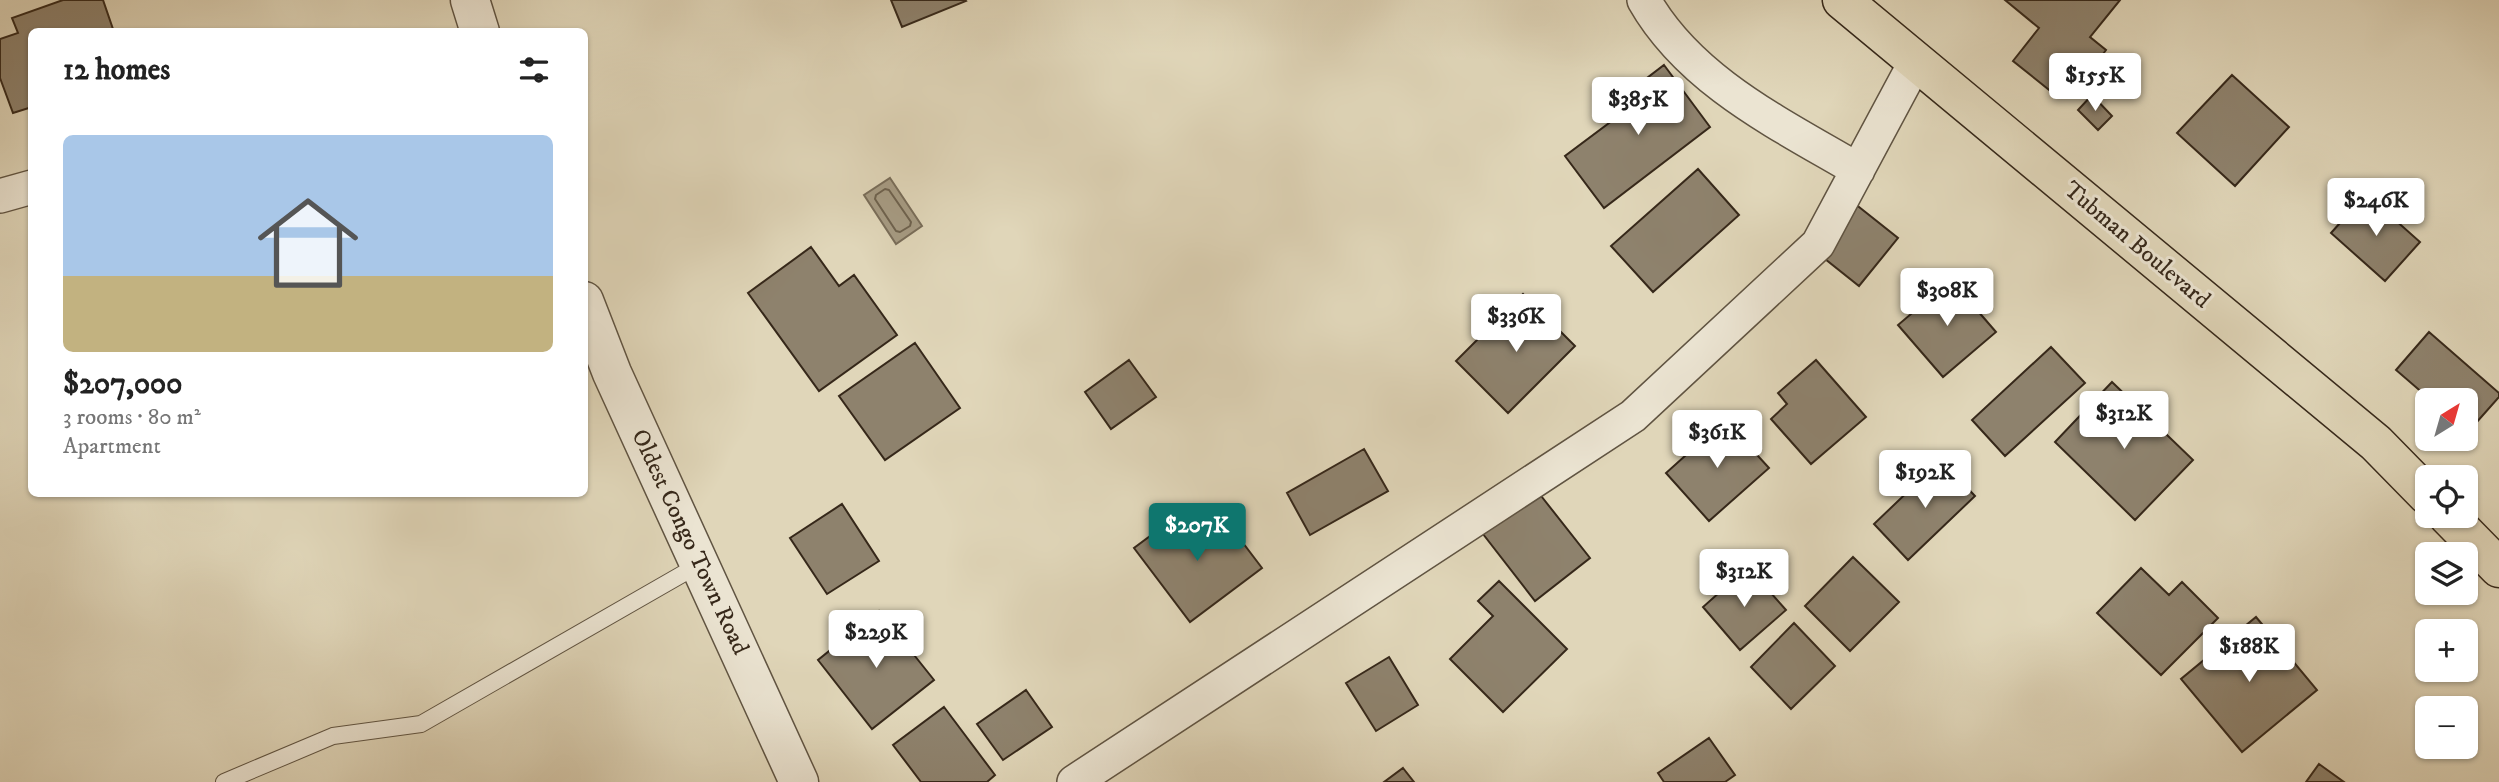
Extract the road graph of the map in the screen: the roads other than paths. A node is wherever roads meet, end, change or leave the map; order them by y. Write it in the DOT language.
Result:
graph roads {
  1 [pos="470,0"];
  2 [pos="1644,0"];
  3 [pos="1842,0"];
  4 [pos="479,28"];
  5 [pos="1916,61"];
  6 [pos="1858,170"];
  7 [pos="28,188"];
  8 [pos="0,197"];
  9 [pos="588,311"];
  10 [pos="2415,483"];
  11 [pos="2460,528"];
  12 [pos="700,565"];
  13 [pos="2499,568"];
  14 [pos="224,782"];
  15 [pos="799,782"];
  16 [pos="1074,782"];
  1 -- 4 [label="street"];
  2 -- 6 [label="street"];
  3 -- 5 [label="highway, Tubman Boulevard"];
  5 -- 6 [label="street"];
  5 -- 10 [label="highway, Tubman Boulevard"];
  6 -- 16 [label="street"];
  7 -- 8 [label="street"];
  9 -- 12 [label="street, Oldest Congo Town Road"];
  11 -- 13 [label="highway"];
  12 -- 14 [label="lane"];
  12 -- 15 [label="street, Oldest Congo Town Road"];
}
